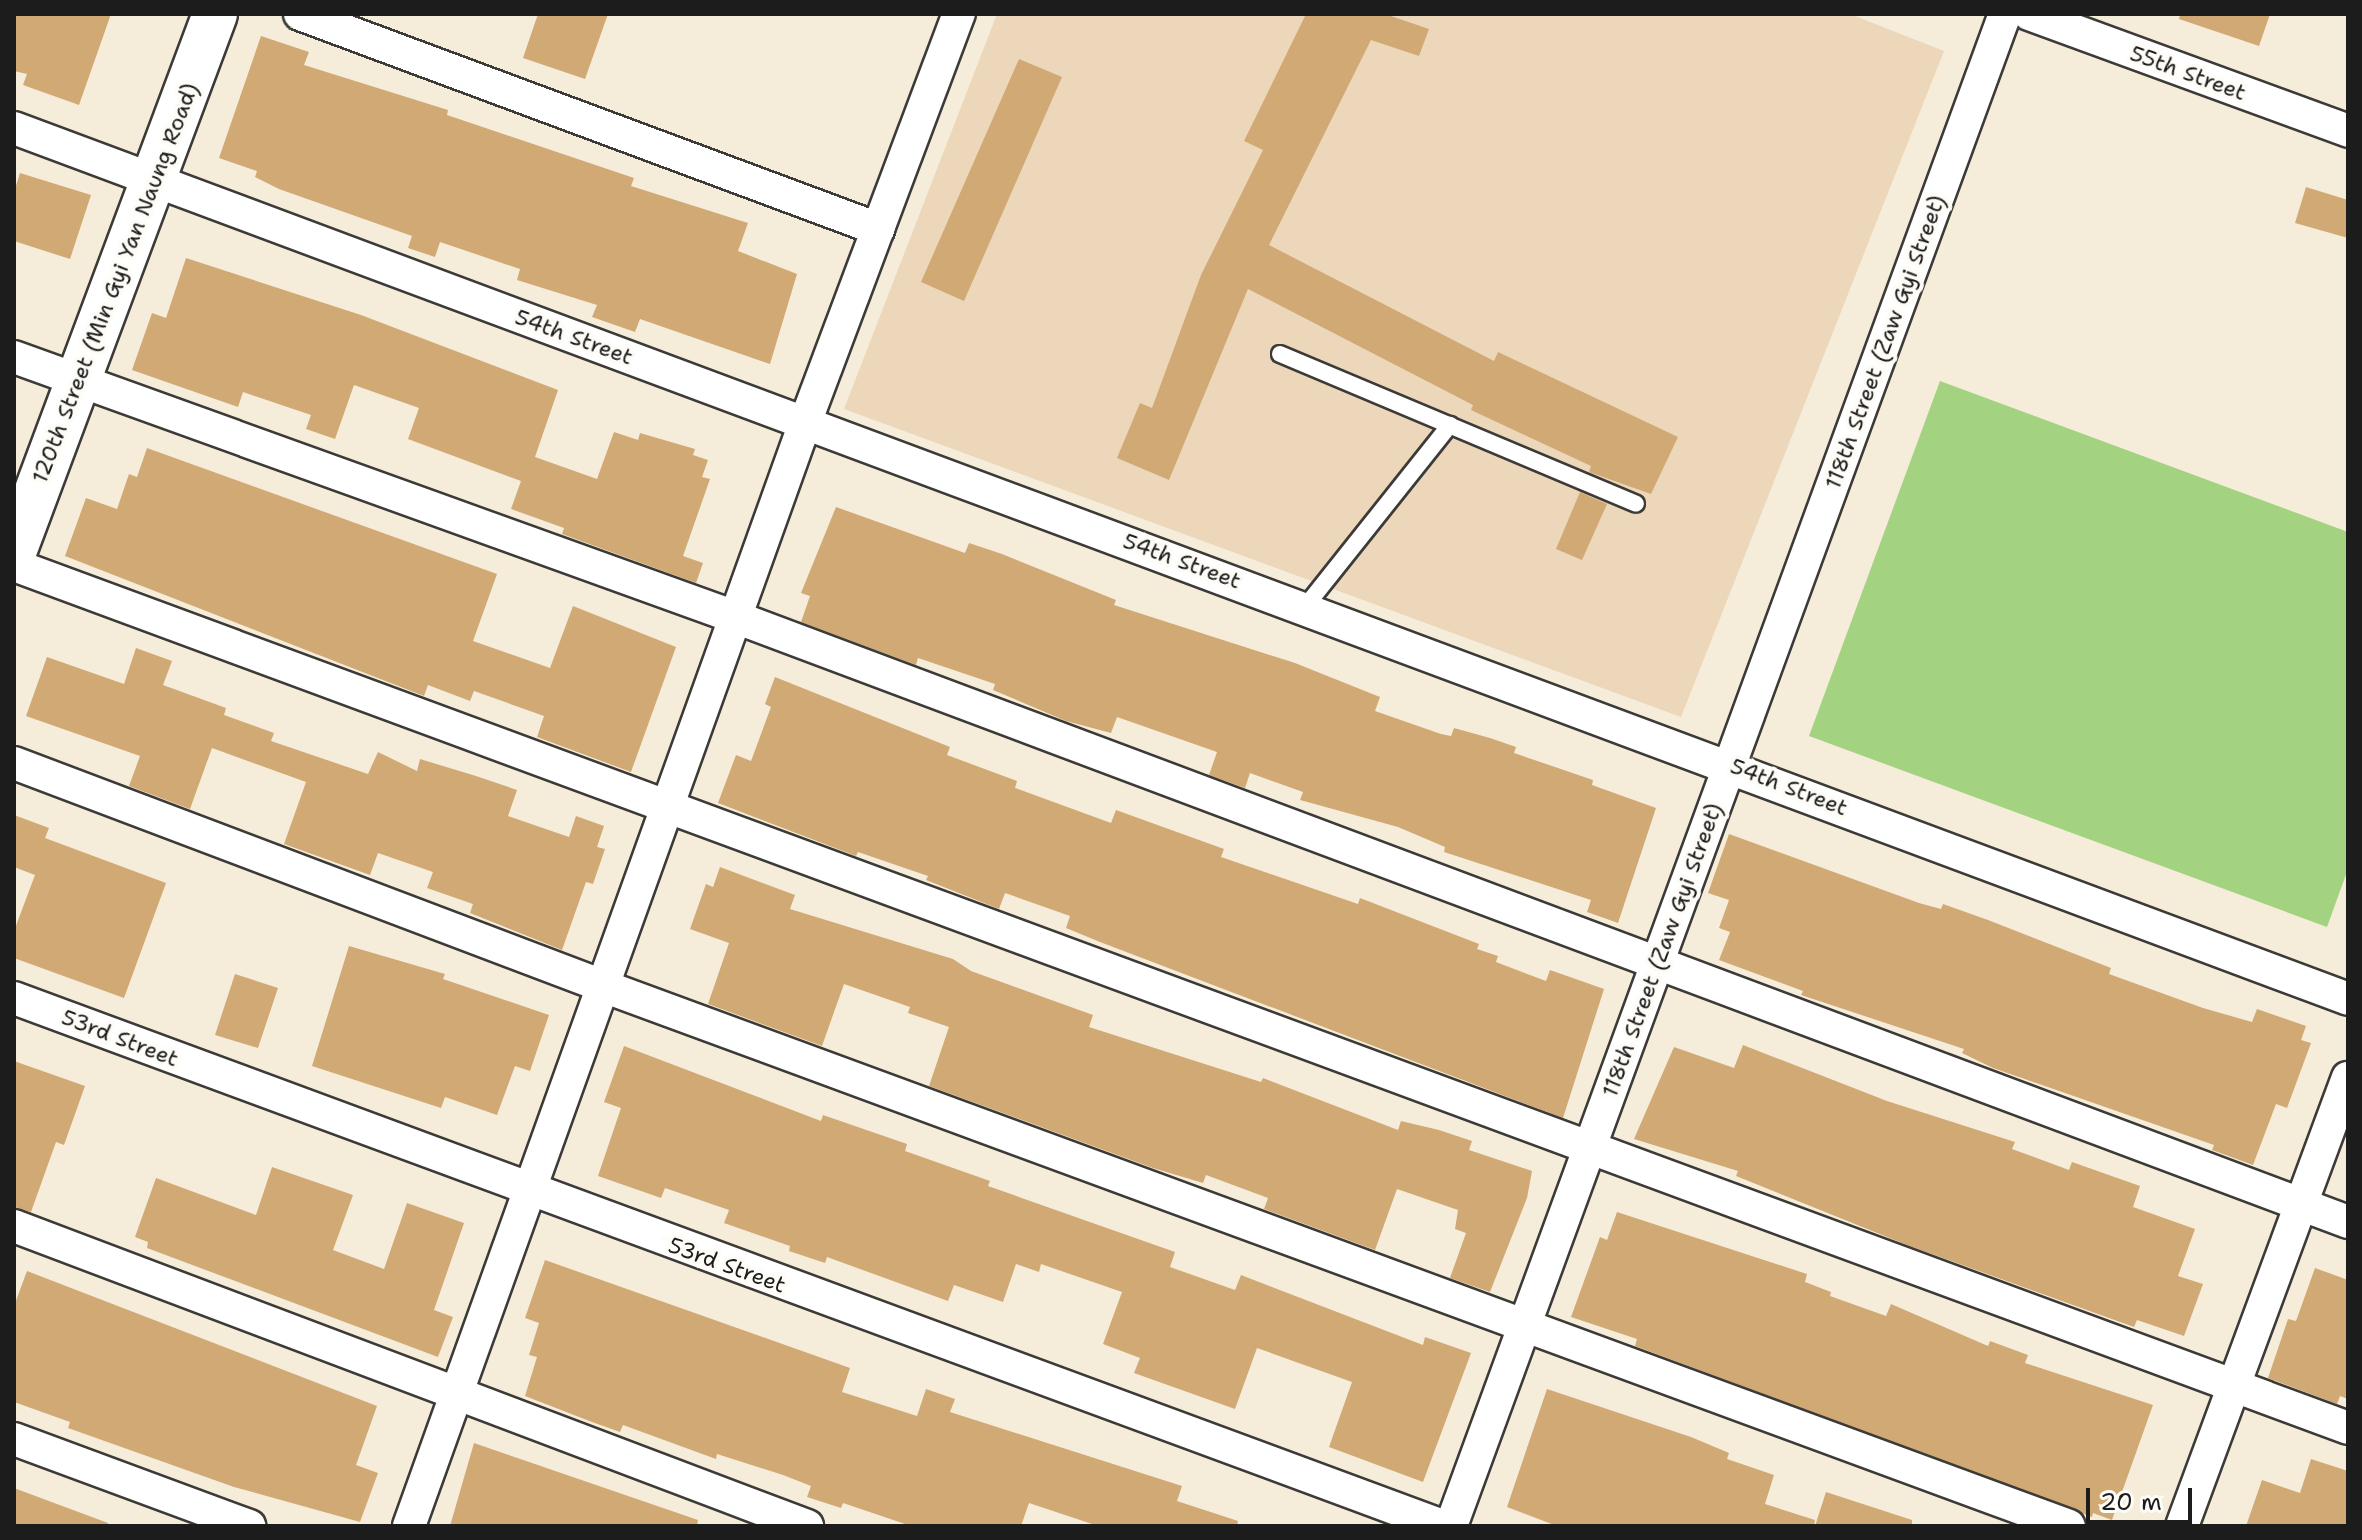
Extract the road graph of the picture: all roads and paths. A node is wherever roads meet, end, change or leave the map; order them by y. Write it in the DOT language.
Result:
graph roads {
  1 [pos="215,14"];
  2 [pos="300,14"];
  3 [pos="959,14"];
  4 [pos="2005,14"];
  5 [pos="2029,14"];
  6 [pos="14,128"];
  7 [pos="2348,131"];
  8 [pos="154,181"];
  9 [pos="878,229"];
  10 [pos="1280,354"];
  11 [pos="14,357"];
  12 [pos="76,381"];
  13 [pos="805,423"];
  14 [pos="1450,425"];
  15 [pos="1636,504"];
  16 [pos="14,552"];
  17 [pos="14,565"];
  18 [pos="1305,607"];
  19 [pos="735,617"];
  20 [pos="14,763"];
  21 [pos="1730,764"];
  22 [pos="668,804"];
  23 [pos="1658,960"];
  24 [pos="603,986"];
  25 [pos="14,998"];
  26 [pos="2348,999"];
  27 [pos="2348,1078"];
  28 [pos="1591,1145"];
  29 [pos="528,1192"];
  30 [pos="2302,1204"];
  31 [pos="2348,1222"];
  32 [pos="14,1226"];
  33 [pos="1525,1325"];
  34 [pos="2235,1384"];
  35 [pos="456,1394"];
  36 [pos="2348,1428"];
  37 [pos="14,1439"];
  38 [pos="249,1526"];
  39 [pos="409,1526"];
  40 [pos="807,1526"];
  41 [pos="1443,1526"];
  42 [pos="1451,1526"];
  43 [pos="2069,1526"];
  44 [pos="2182,1526"];
  1 -- 8 [label="main road, 120th Street (Min Gyi Yan Naung Road)"];
  2 -- 9 [label="street"];
  3 -- 9 [label="street"];
  4 -- 21 [label="street, 118th Street (Zaw Gyi Street)"];
  5 -- 7 [label="street, 55th Street"];
  6 -- 8 [label="street, 54th Street"];
  8 -- 12 [label="main road, 120th Street (Min Gyi Yan Naung Road)"];
  8 -- 13 [label="street, 54th Street"];
  9 -- 13 [label="street"];
  10 -- 14 [label="lane"];
  11 -- 12 [label="street"];
  12 -- 16 [label="main road, 120th Street (Min Gyi Yan Naung Road)"];
  12 -- 19 [label="street"];
  13 -- 18 [label="street, 54th Street"];
  13 -- 19 [label="street"];
  14 -- 15 [label="lane"];
  14 -- 18 [label="lane"];
  17 -- 22 [label="street"];
  18 -- 21 [label="street, 54th Street"];
  19 -- 22 [label="street"];
  19 -- 23 [label="street"];
  20 -- 24 [label="street"];
  21 -- 23 [label="street, 118th Street (Zaw Gyi Street)"];
  21 -- 26 [label="street, 54th Street"];
  22 -- 24 [label="street"];
  22 -- 28 [label="street"];
  23 -- 28 [label="street, 118th Street (Zaw Gyi Street)"];
  23 -- 30 [label="street"];
  24 -- 29 [label="street"];
  24 -- 33 [label="street"];
  25 -- 29 [label="street, 53rd Street"];
  27 -- 30 [label="street"];
  28 -- 33 [label="street, 118th Street (Zaw Gyi Street)"];
  28 -- 34 [label="street"];
  29 -- 35 [label="street"];
  29 -- 41 [label="street, 53rd Street"];
  30 -- 31 [label="street"];
  30 -- 34 [label="street"];
  32 -- 35 [label="street"];
  33 -- 42 [label="street, 118th Street (Zaw Gyi Street)"];
  33 -- 43 [label="street"];
  34 -- 36 [label="street"];
  34 -- 44 [label="street"];
  35 -- 39 [label="street"];
  35 -- 40 [label="street"];
  37 -- 38 [label="street"];
}
